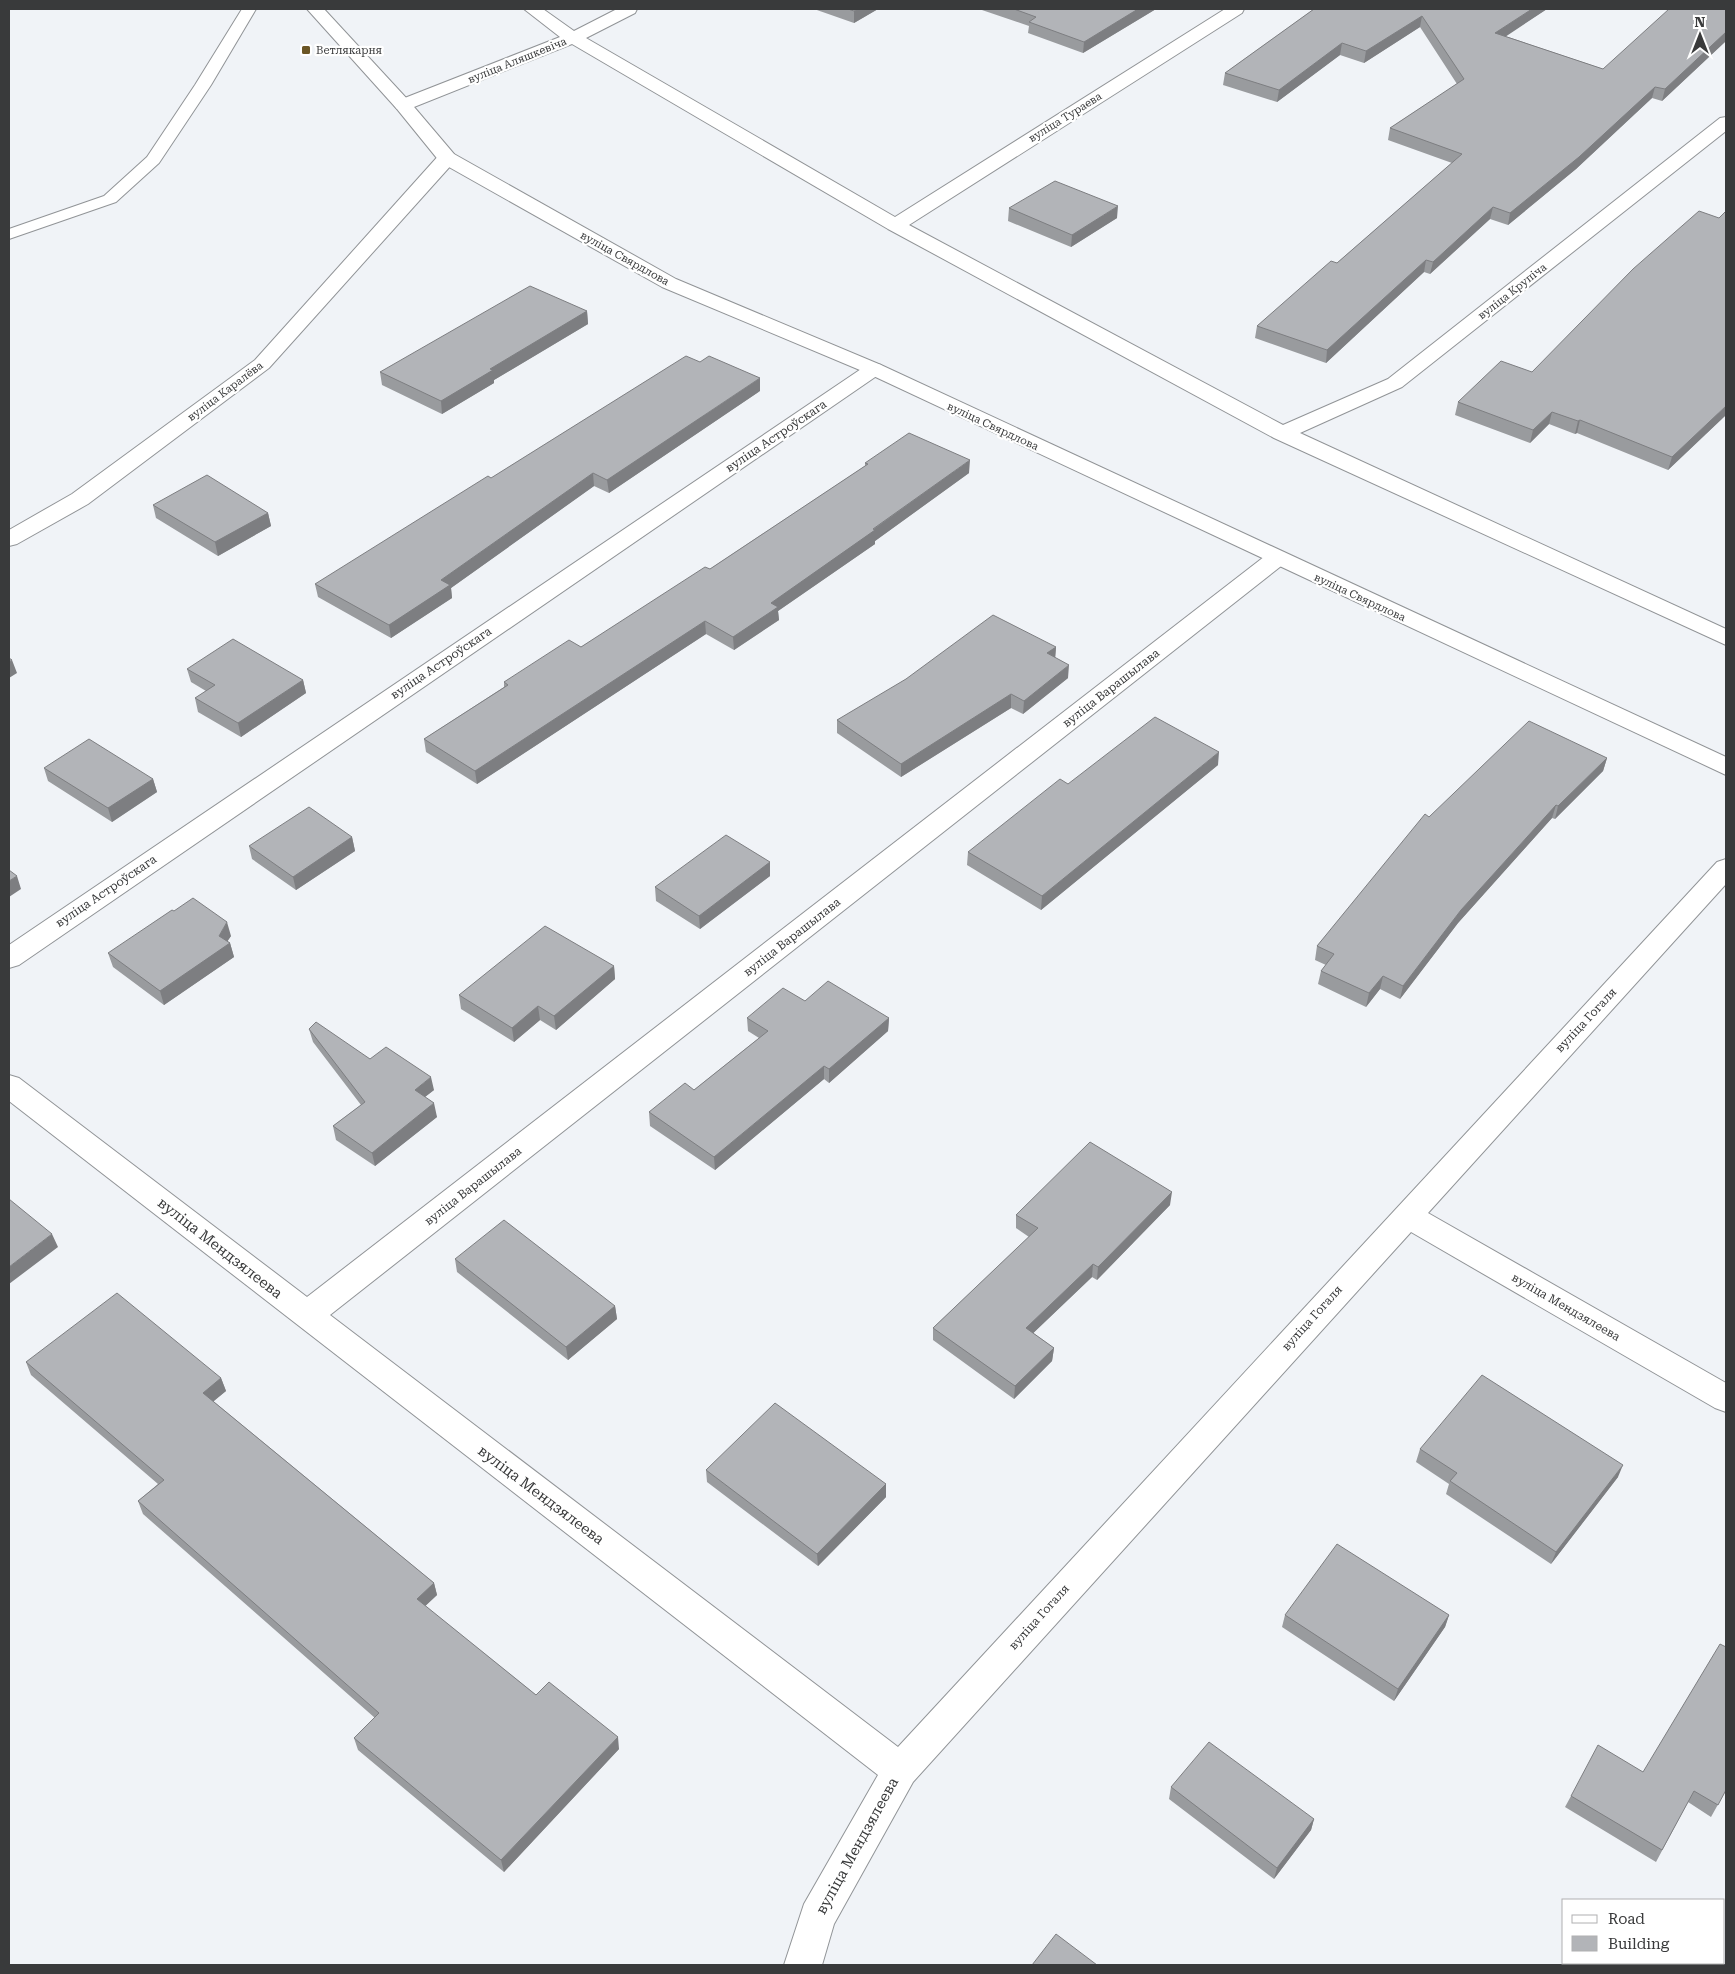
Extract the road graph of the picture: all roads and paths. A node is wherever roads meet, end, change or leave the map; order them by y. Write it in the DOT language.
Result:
graph roads {
  1 [pos="249,9"];
  2 [pos="315,9"];
  3 [pos="532,9"];
  4 [pos="630,9"];
  5 [pos="1236,9"];
  6 [pos="573,38"];
  7 [pos="403,105"];
  8 [pos="1726,122"];
  9 [pos="447,158"];
  10 [pos="895,225"];
  11 [pos="9,234"];
  12 [pos="874,369"];
  13 [pos="1282,433"];
  14 [pos="9,539"];
  15 [pos="1277,558"];
  16 [pos="1726,638"];
  17 [pos="1726,767"];
  18 [pos="1726,868"];
  19 [pos="9,958"];
  20 [pos="9,1086"];
  21 [pos="1407,1215"];
  22 [pos="307,1315"];
  23 [pos="1726,1399"];
  24 [pos="900,1770"];
  25 [pos="803,1965"];
  1 -- 11 [label="lane"];
  2 -- 7 [label="street, вуліца Свярдлова"];
  3 -- 6 [label="street"];
  4 -- 6 [label="street, вуліца Аляшкевіча"];
  5 -- 10 [label="street, вуліца Тураева"];
  6 -- 7 [label="street, вуліца Аляшкевіча"];
  6 -- 10 [label="street"];
  7 -- 9 [label="street, вуліца Свярдлова"];
  8 -- 13 [label="street, вуліца Крупіча"];
  9 -- 12 [label="street, вуліца Свярдлова"];
  9 -- 14 [label="street, вуліца Каралёва"];
  10 -- 13 [label="street"];
  12 -- 15 [label="street, вуліца Свярдлова"];
  12 -- 19 [label="street, вуліца Астроўскага"];
  13 -- 16 [label="street"];
  15 -- 17 [label="street, вуліца Свярдлова"];
  15 -- 22 [label="street, вуліца Варашылава"];
  18 -- 21 [label="street, вуліца Гогаля"];
  20 -- 22 [label="street, вуліца Мендзялеева"];
  21 -- 23 [label="street, вуліца Мендзялеева"];
  21 -- 24 [label="street, вуліца Гогаля"];
  22 -- 24 [label="street, вуліца Мендзялеева"];
  24 -- 25 [label="street, вуліца Мендзялеева"];
}
